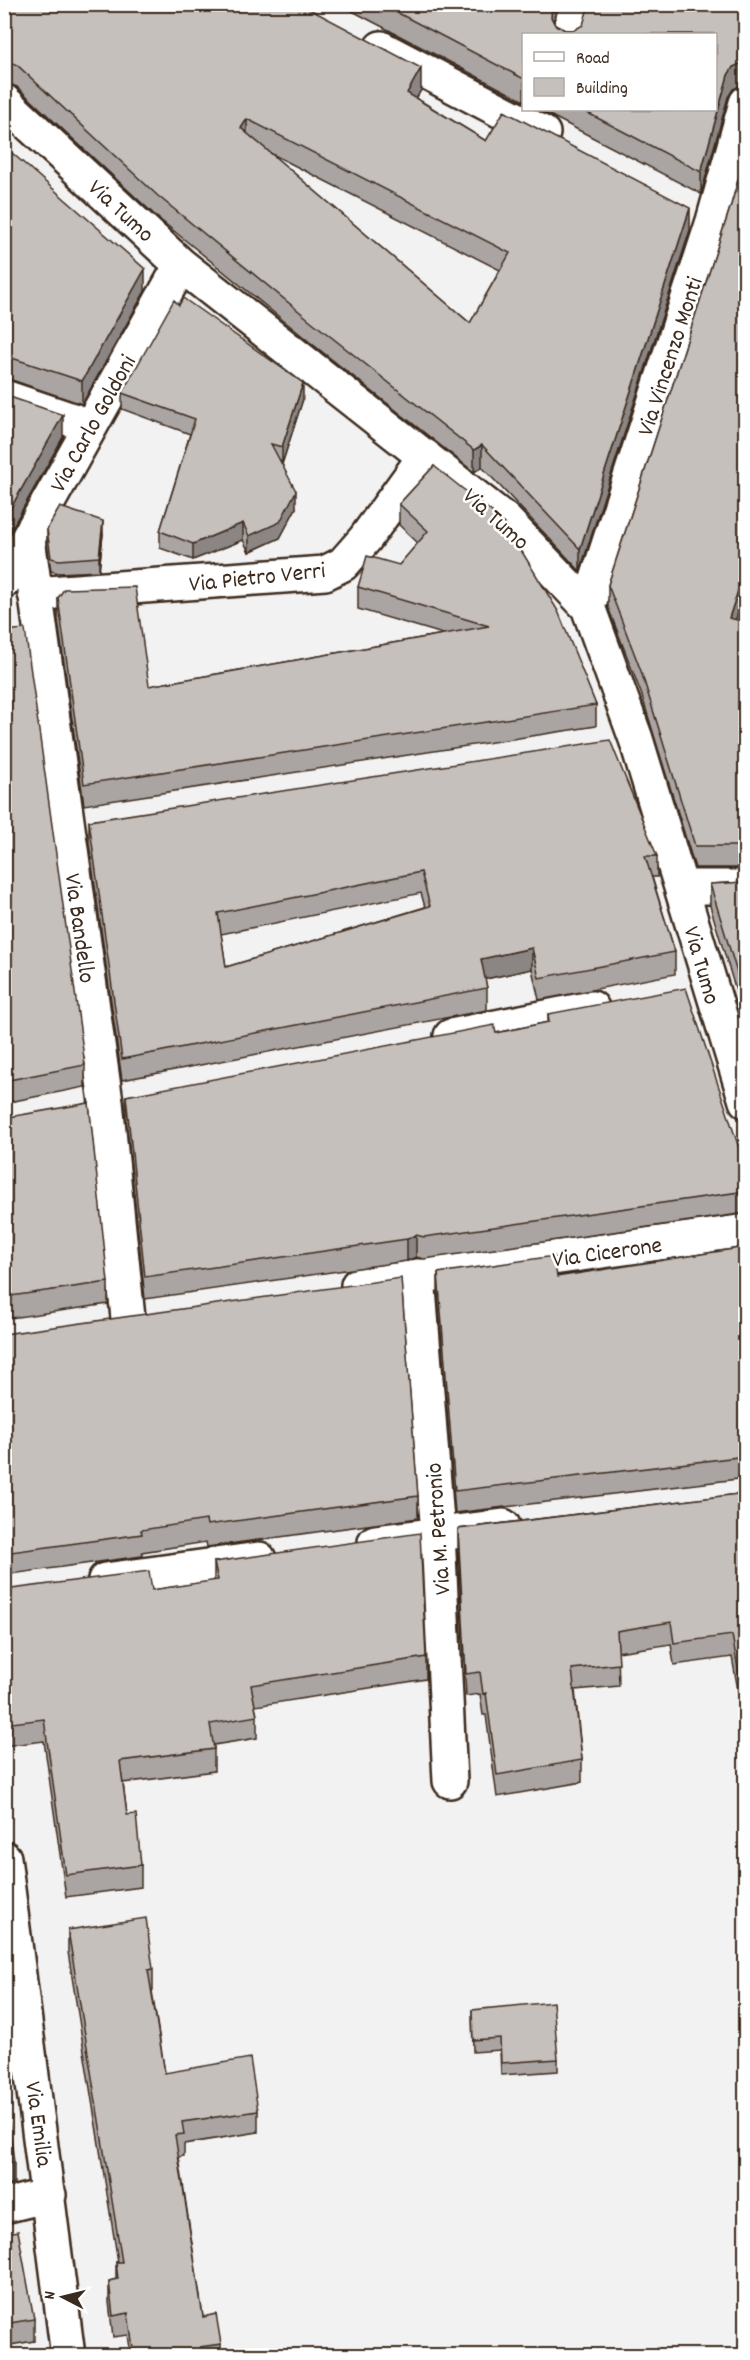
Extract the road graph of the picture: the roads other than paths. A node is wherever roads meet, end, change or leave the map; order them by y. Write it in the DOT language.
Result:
graph roads {
  1 [pos="577,4"];
  2 [pos="350,32"];
  3 [pos="568,33"];
  4 [pos="4,100"];
  5 [pos="746,103"];
  6 [pos="522,111"];
  7 [pos="522,111"];
  8 [pos="544,121"];
  9 [pos="571,148"];
  10 [pos="736,172"];
  11 [pos="683,205"];
  12 [pos="713,221"];
  13 [pos="181,265"];
  14 [pos="4,397"];
  15 [pos="90,426"];
  16 [pos="424,456"];
  17 [pos="28,539"];
  18 [pos="4,581"];
  19 [pos="35,594"];
  20 [pos="588,607"];
  21 [pos="636,739"];
  22 [pos="601,745"];
  23 [pos="103,822"];
  24 [pos="67,827"];
  25 [pos="681,887"];
  26 [pos="746,887"];
  27 [pos="616,1004"];
  28 [pos="419,1042"];
  29 [pos="141,1096"];
  30 [pos="746,1101"];
  31 [pos="106,1102"];
  32 [pos="72,1109"];
  33 [pos="746,1232"];
  34 [pos="418,1276"];
  35 [pos="325,1290"];
  36 [pos="163,1313"];
  37 [pos="128,1318"];
  38 [pos="94,1323"];
  39 [pos="532,1522"];
  40 [pos="438,1534"];
  41 [pos="344,1547"];
  42 [pos="286,1555"];
  43 [pos="75,1584"];
  44 [pos="450,1781"];
  45 [pos="5,1862"];
  46 [pos="49,2195"];
  47 [pos="4,2206"];
  48 [pos="68,2355"];
  1 -- 3 [label="street"];
  2 -- 6 [label="street"];
  4 -- 13 [label="street, Via Tumo"];
  5 -- 10 [label="street, Via Vincenzo Monti"];
  7 -- 8 [label="street"];
  8 -- 9 [label="street"];
  10 -- 12 [label="street, Via Vincenzo Monti"];
  11 -- 12 [label="street"];
  12 -- 20 [label="street, Via Vincenzo Monti"];
  13 -- 15 [label="street, Via Carlo Goldoni"];
  13 -- 16 [label="street, Via Tumo"];
  14 -- 15 [label="street"];
  15 -- 17 [label="street, Via Carlo Goldoni"];
  16 -- 19 [label="street, Via Pietro Verri"];
  16 -- 20 [label="street, Via Tumo"];
  17 -- 18 [label="street, Via Carlo Goldoni"];
  17 -- 19 [label="street, Via Bandello"];
  19 -- 24 [label="street, Via Bandello"];
  20 -- 21 [label="street, Via Tumo"];
  21 -- 22 [label="street"];
  21 -- 25 [label="street, Via Tumo"];
  23 -- 24 [label="street"];
  24 -- 31 [label="street, Via Bandello"];
  25 -- 26 [label="street"];
  25 -- 30 [label="street, Via Tumo"];
  27 -- 28 [label="street"];
  29 -- 31 [label="street"];
  31 -- 32 [label="street"];
  31 -- 37 [label="street, Via Bandello"];
  33 -- 34 [label="street, Via Cicerone"];
  34 -- 35 [label="street, Via Cicerone"];
  34 -- 40 [label="street, Via M. Petronio"];
  36 -- 37 [label="street"];
  37 -- 38 [label="street"];
  39 -- 40 [label="street"];
  40 -- 41 [label="street"];
  40 -- 44 [label="street, Via M. Petronio"];
  42 -- 43 [label="street"];
  45 -- 46 [label="street, Via Emilia"];
  46 -- 47 [label="street"];
  46 -- 48 [label="street, Via Emilia"];
}
